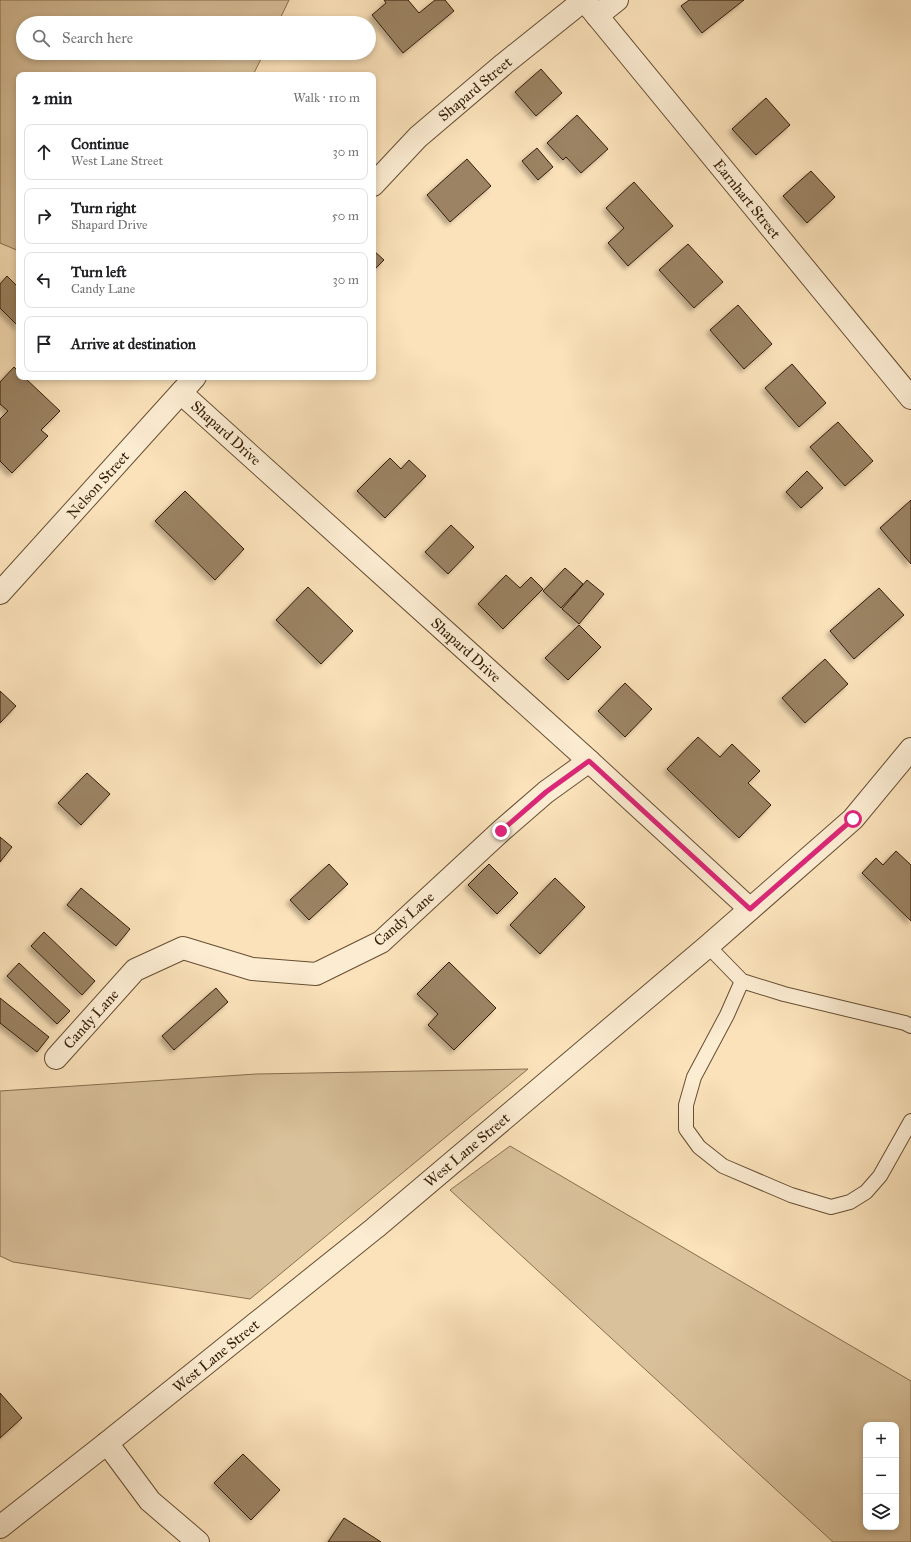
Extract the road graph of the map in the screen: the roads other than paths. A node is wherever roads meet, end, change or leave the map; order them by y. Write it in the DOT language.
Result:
graph roads {
  1 [pos="618,0"];
  2 [pos="588,5"];
  3 [pos="376,182"];
  4 [pos="188,385"];
  5 [pos="911,398"];
  6 [pos="0,593"];
  7 [pos="911,749"];
  8 [pos="589,761"];
  9 [pos="750,909"];
  10 [pos="708,946"];
  11 [pos="742,981"];
  12 [pos="911,1026"];
  13 [pos="56,1058"];
  14 [pos="911,1121"];
  15 [pos="108,1443"];
  16 [pos="0,1527"];
  17 [pos="198,1542"];
  1 -- 2 [label="street, Shapard Street"];
  2 -- 3 [label="street, Shapard Street"];
  2 -- 5 [label="street, Earnhart Street"];
  4 -- 6 [label="street, Nelson Street"];
  4 -- 8 [label="street, Shapard Drive"];
  7 -- 9 [label="street, West Lane Street"];
  8 -- 9 [label="street, Shapard Drive"];
  8 -- 13 [label="street, Candy Lane"];
  9 -- 10 [label="street, West Lane Street"];
  10 -- 11 [label="lane"];
  10 -- 15 [label="street, West Lane Street"];
  11 -- 12 [label="lane"];
  11 -- 14 [label="lane"];
  15 -- 16 [label="street, West Lane Street"];
  15 -- 17 [label="street"];
}
